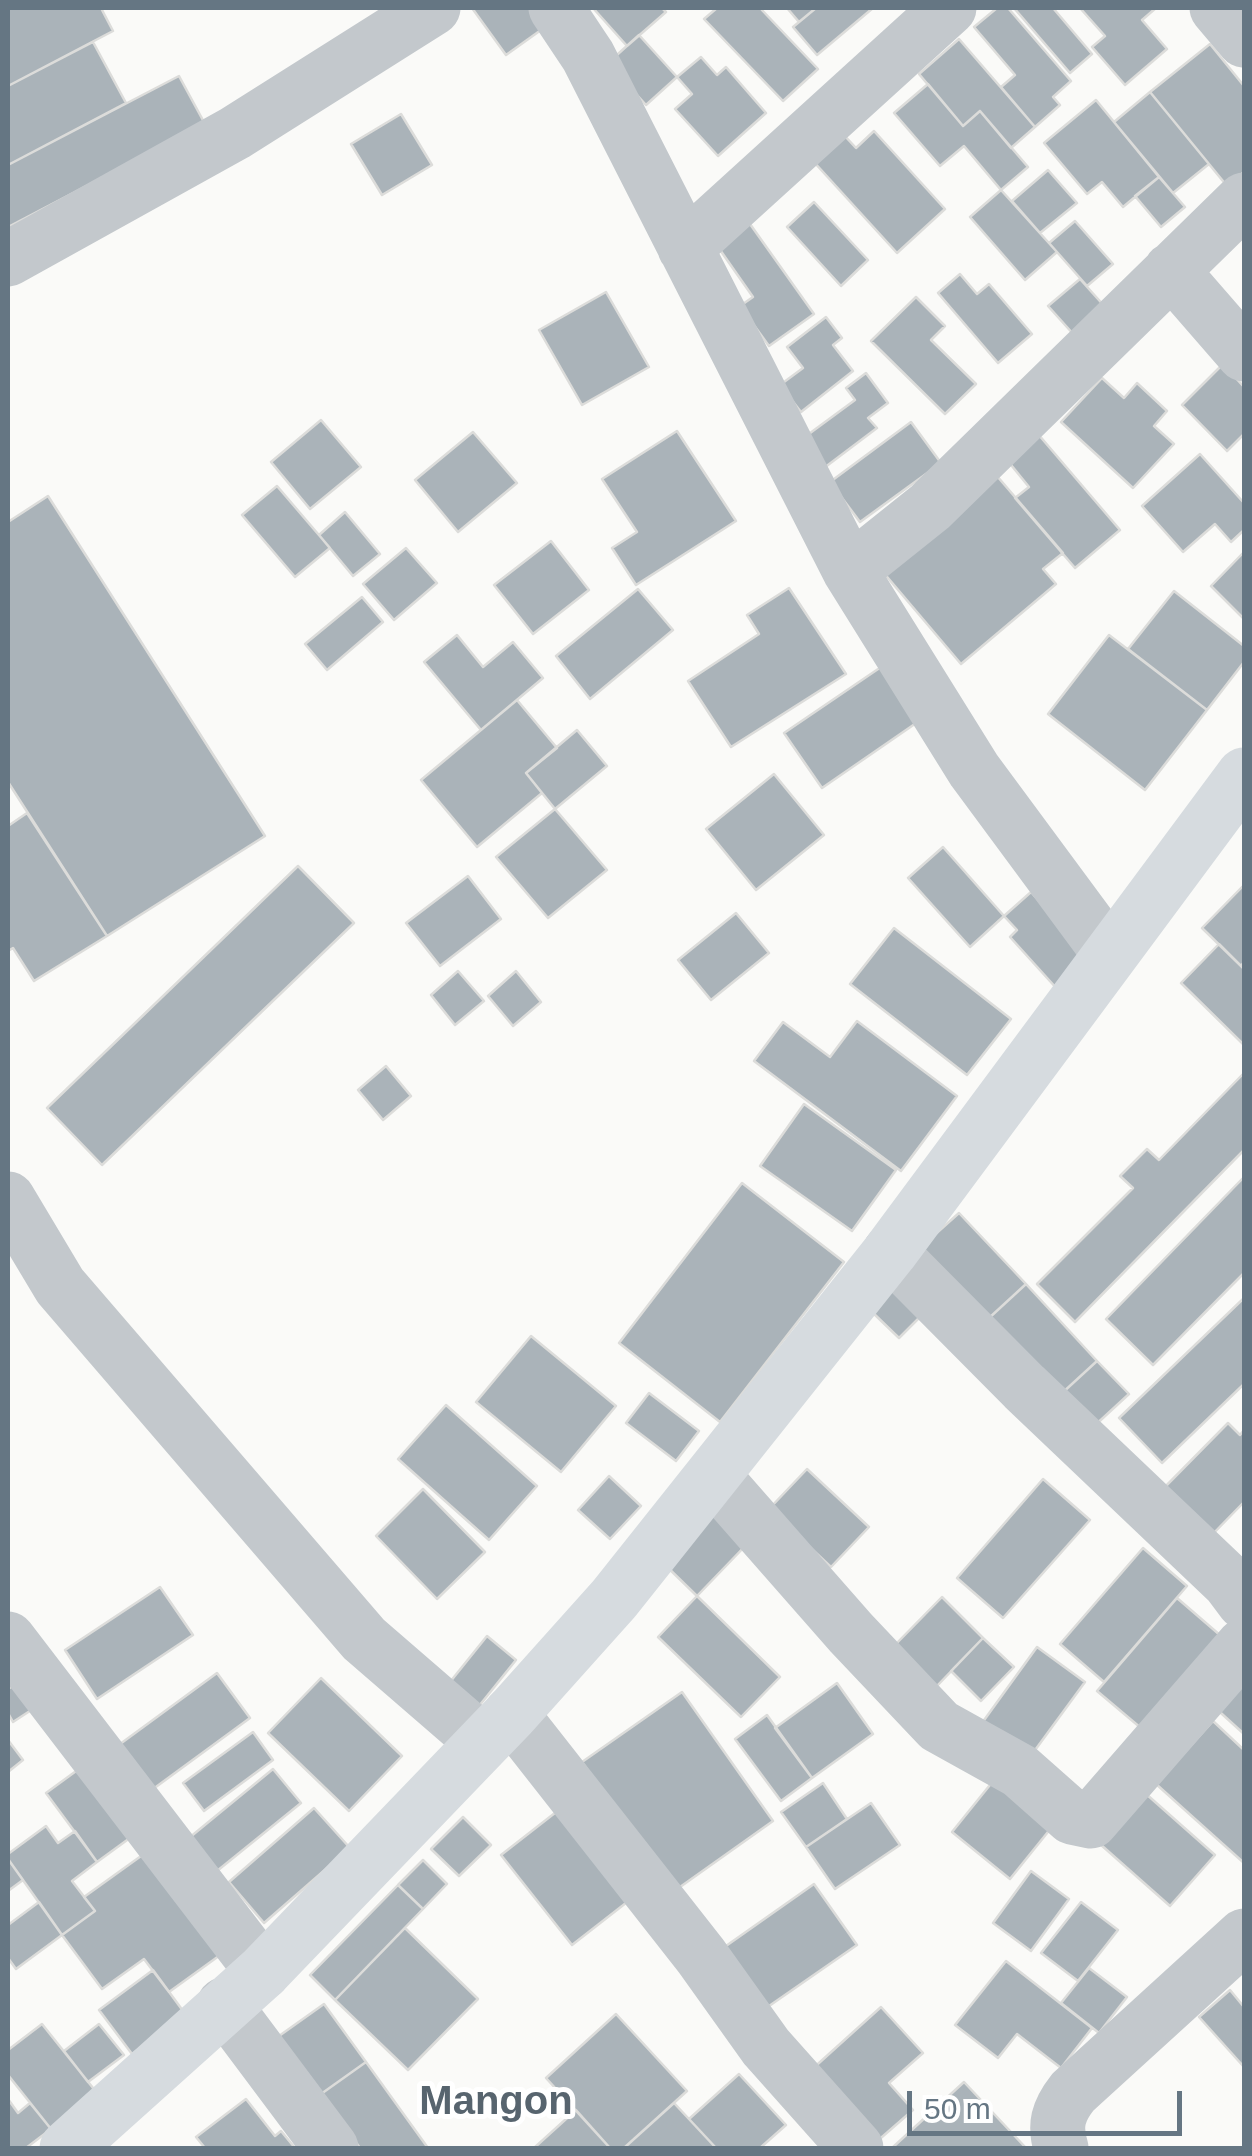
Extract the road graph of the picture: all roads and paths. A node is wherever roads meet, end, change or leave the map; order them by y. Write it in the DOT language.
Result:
graph roads {
  1 [pos="433,8"];
  2 [pos="556,8"];
  3 [pos="949,8"];
  4 [pos="1217,8"];
  5 [pos="1244,40"];
  6 [pos="1244,200"];
  7 [pos="685,248"];
  8 [pos="8,259"];
  9 [pos="1170,270"];
  10 [pos="1244,354"];
  11 [pos="850,571"];
  12 [pos="1244,775"];
  13 [pos="1110,954"];
  14 [pos="8,1199"];
  15 [pos="890,1252"];
  16 [pos="714,1476"];
  17 [pos="1244,1602"];
  18 [pos="8,1639"];
  19 [pos="1244,1645"];
  20 [pos="497,1728"];
  21 [pos="1244,1936"];
  22 [pos="243,1989"];
  23 [pos="67,2148"];
  24 [pos="332,2148"];
  25 [pos="856,2148"];
  26 [pos="1061,2148"];
  1 -- 8 [label="street"];
  2 -- 7 [label="street"];
  3 -- 7 [label="street"];
  4 -- 5 [label="street"];
  6 -- 9 [label="street"];
  7 -- 11 [label="street"];
  9 -- 10 [label="street"];
  9 -- 11 [label="street"];
  11 -- 13 [label="street"];
  12 -- 13 [label="highway"];
  13 -- 15 [label="highway"];
  14 -- 20 [label="street"];
  15 -- 16 [label="highway"];
  15 -- 17 [label="street"];
  16 -- 19 [label="street"];
  16 -- 20 [label="highway"];
  18 -- 22 [label="street"];
  20 -- 22 [label="highway"];
  20 -- 25 [label="street"];
  21 -- 26 [label="street"];
  22 -- 23 [label="highway"];
  22 -- 24 [label="street"];
}
